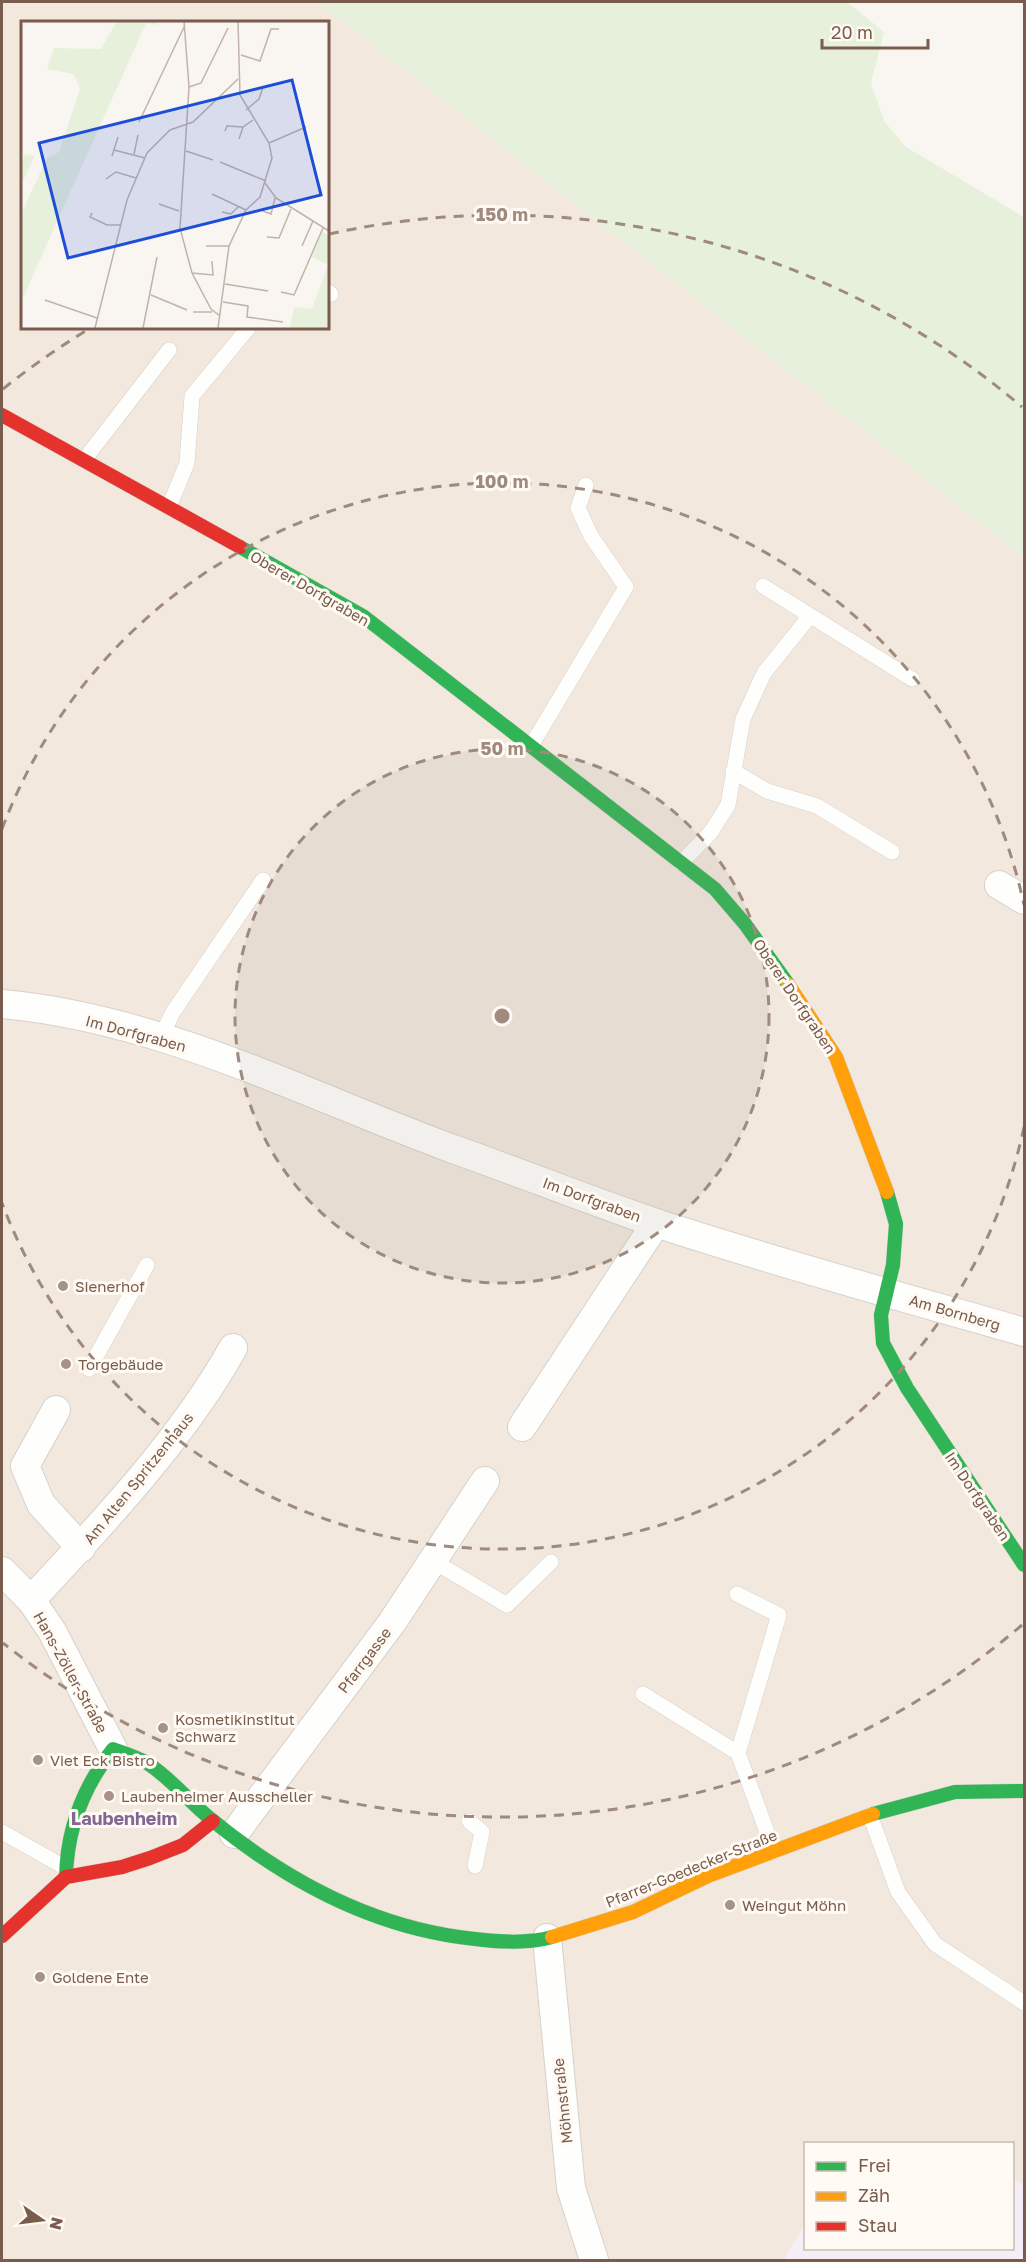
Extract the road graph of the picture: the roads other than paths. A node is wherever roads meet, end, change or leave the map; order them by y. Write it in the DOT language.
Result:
graph roads {
  1 [pos="248,328"];
  2 [pos="169,350"];
  3 [pos="2,415"];
  4 [pos="84,460"];
  5 [pos="586,485"];
  6 [pos="169,507"];
  7 [pos="763,586"];
  8 [pos="810,616"];
  9 [pos="912,679"];
  10 [pos="531,746"];
  11 [pos="733,771"];
  12 [pos="892,852"];
  13 [pos="681,863"];
  14 [pos="263,880"];
  15 [pos="999,885"];
  16 [pos="1024,900"];
  17 [pos="2,1004"];
  18 [pos="161,1037"];
  19 [pos="656,1223"];
  20 [pos="147,1265"];
  21 [pos="886,1292"];
  22 [pos="1024,1332"];
  23 [pos="234,1348"];
  24 [pos="89,1369"];
  25 [pos="61,1403"];
  26 [pos="522,1427"];
  27 [pos="485,1481"];
  28 [pos="81,1548"];
  29 [pos="433,1561"];
  30 [pos="551,1562"];
  31 [pos="1024,1565"];
  32 [pos="2,1571"];
  33 [pos="737,1594"];
  34 [pos="31,1600"];
  35 [pos="643,1694"];
  36 [pos="113,1749"];
  37 [pos="738,1753"];
  38 [pos="1024,1791"];
  39 [pos="870,1815"];
  40 [pos="469,1821"];
  41 [pos="224,1828"];
  42 [pos="2,1832"];
  43 [pos="774,1851"];
  44 [pos="475,1866"];
  45 [pos="66,1873"];
  46 [pos="465,1919"];
  47 [pos="2,1936"];
  48 [pos="460,1938"];
  49 [pos="547,1938"];
  50 [pos="1024,2003"];
  51 [pos="594,2260"];
  1 -- 6 [label="lane"];
  2 -- 4 [label="lane"];
  3 -- 4 [label="street, Oberer Dorfgraben"];
  4 -- 6 [label="street, Oberer Dorfgraben"];
  5 -- 10 [label="lane"];
  6 -- 10 [label="street, Oberer Dorfgraben"];
  7 -- 8 [label="lane"];
  8 -- 9 [label="lane"];
  8 -- 11 [label="lane"];
  10 -- 13 [label="street, Oberer Dorfgraben"];
  11 -- 12 [label="lane"];
  11 -- 13 [label="lane"];
  13 -- 21 [label="street, Oberer Dorfgraben"];
  14 -- 18 [label="lane"];
  15 -- 16 [label="street"];
  17 -- 18 [label="street, Im Dorfgraben"];
  18 -- 19 [label="street, Im Dorfgraben"];
  19 -- 21 [label="street, Im Dorfgraben"];
  19 -- 26 [label="street"];
  20 -- 24 [label="lane"];
  21 -- 22 [label="street, Am Bornberg"];
  21 -- 31 [label="street, Im Dorfgraben"];
  23 -- 28 [label="street, Am Alten Spritzenhaus"];
  25 -- 28 [label="street"];
  27 -- 29 [label="street, Pfarrgasse"];
  28 -- 34 [label="street, Am Alten Spritzenhaus"];
  29 -- 30 [label="lane"];
  29 -- 41 [label="street, Pfarrgasse"];
  32 -- 34 [label="street, Hans-Zöller-Straße"];
  33 -- 37 [label="lane"];
  34 -- 36 [label="street, Hans-Zöller-Straße"];
  35 -- 37 [label="lane"];
  36 -- 41 [label="street, Pfarrer-Goedecker-Straße"];
  36 -- 45 [label="street"];
  37 -- 43 [label="lane"];
  38 -- 39 [label="street, Pfarrer-Goedecker-Straße"];
  39 -- 43 [label="street, Pfarrer-Goedecker-Straße"];
  39 -- 50 [label="lane"];
  40 -- 44 [label="lane"];
  41 -- 45 [label="street"];
  41 -- 48 [label="street, Pfarrer-Goedecker-Straße"];
  42 -- 45 [label="lane"];
  43 -- 49 [label="street, Pfarrer-Goedecker-Straße"];
  45 -- 47 [label="street"];
  46 -- 48 [label="lane"];
  48 -- 49 [label="street, Pfarrer-Goedecker-Straße"];
  49 -- 51 [label="street, Möhnstraße"];
}
